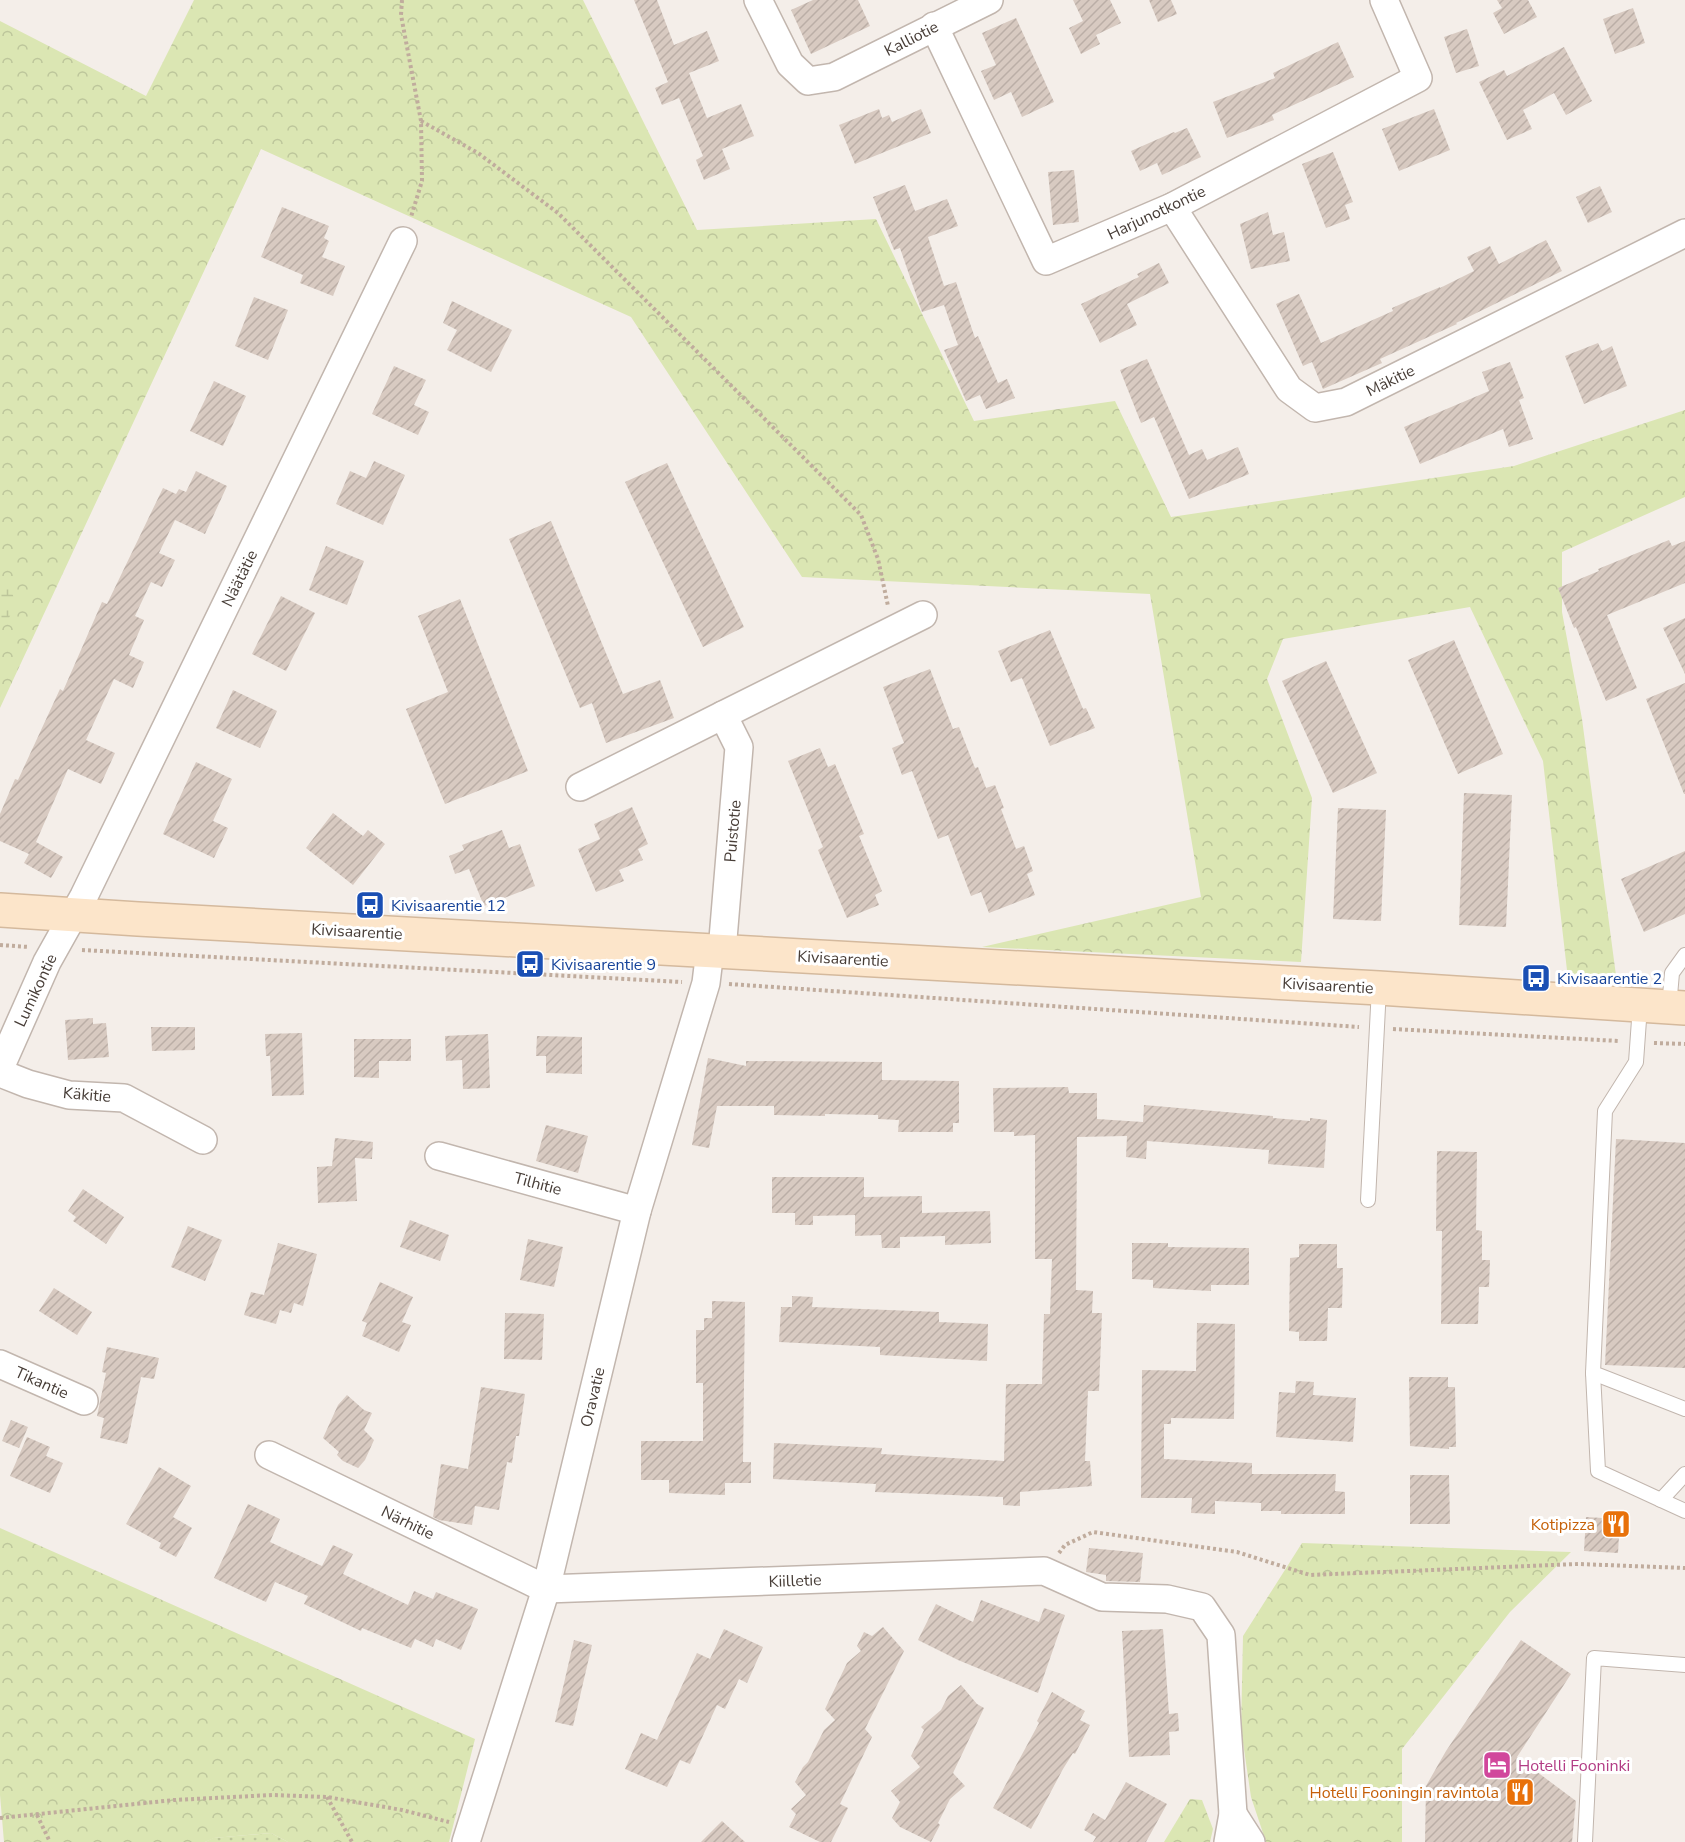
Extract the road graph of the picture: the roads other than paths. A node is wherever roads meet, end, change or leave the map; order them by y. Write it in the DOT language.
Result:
graph roads {
  1 [pos="758,0"];
  2 [pos="989,0"];
  3 [pos="1384,0"];
  4 [pos="934,26"];
  5 [pos="1172,207"];
  6 [pos="1685,233"];
  7 [pos="403,241"];
  8 [pos="923,615"];
  9 [pos="723,715"];
  10 [pos="580,787"];
  11 [pos="0,910"];
  12 [pos="74,914"];
  13 [pos="716,950"];
  14 [pos="1685,955"];
  15 [pos="1379,988"];
  16 [pos="1665,1007"];
  17 [pos="0,1068"];
  18 [pos="0,1073"];
  19 [pos="203,1140"];
  20 [pos="439,1156"];
  21 [pos="1368,1200"];
  22 [pos="637,1210"];
  23 [pos="0,1364"];
  24 [pos="1593,1373"];
  25 [pos="84,1401"];
  26 [pos="1685,1409"];
  27 [pos="269,1455"];
  28 [pos="1685,1474"];
  29 [pos="1661,1500"];
  30 [pos="1685,1511"];
  31 [pos="546,1589"];
  32 [pos="1685,1665"];
  33 [pos="1233,1815"];
  34 [pos="468,1835"];
  35 [pos="1228,1842"];
  36 [pos="1251,1842"];
  37 [pos="1585,1842"];
  1 -- 4 [label="street, Kalliotie"];
  2 -- 4 [label="street, Kalliotie"];
  3 -- 5 [label="street, Harjunotkontie"];
  4 -- 5 [label="street, Harjunotkontie"];
  5 -- 6 [label="street, Mäkitie"];
  7 -- 12 [label="street, Näätätie"];
  8 -- 9 [label="street"];
  9 -- 10 [label="street"];
  9 -- 13 [label="street, Puistotie"];
  11 -- 12 [label="street, Kivisaarentie"];
  12 -- 13 [label="street, Kivisaarentie"];
  12 -- 17 [label="street, Lumikontie"];
  13 -- 15 [label="street, Kivisaarentie"];
  13 -- 22 [label="street, Oravatie"];
  14 -- 16 [label="lane"];
  15 -- 16 [label="street, Kivisaarentie"];
  15 -- 21 [label="lane"];
  16 -- 24 [label="lane"];
  18 -- 19 [label="street, Käkitie"];
  20 -- 22 [label="street, Tilhitie"];
  22 -- 31 [label="street, Oravatie"];
  23 -- 25 [label="street, Tikantie"];
  24 -- 26 [label="lane"];
  24 -- 29 [label="lane"];
  27 -- 31 [label="street, Närhitie"];
  28 -- 29 [label="lane"];
  29 -- 30 [label="lane"];
  31 -- 33 [label="street, Kiilletie"];
  31 -- 34 [label="street, Oravatie"];
  32 -- 37 [label="lane"];
  33 -- 35 [label="street"];
  33 -- 36 [label="street"];
}
